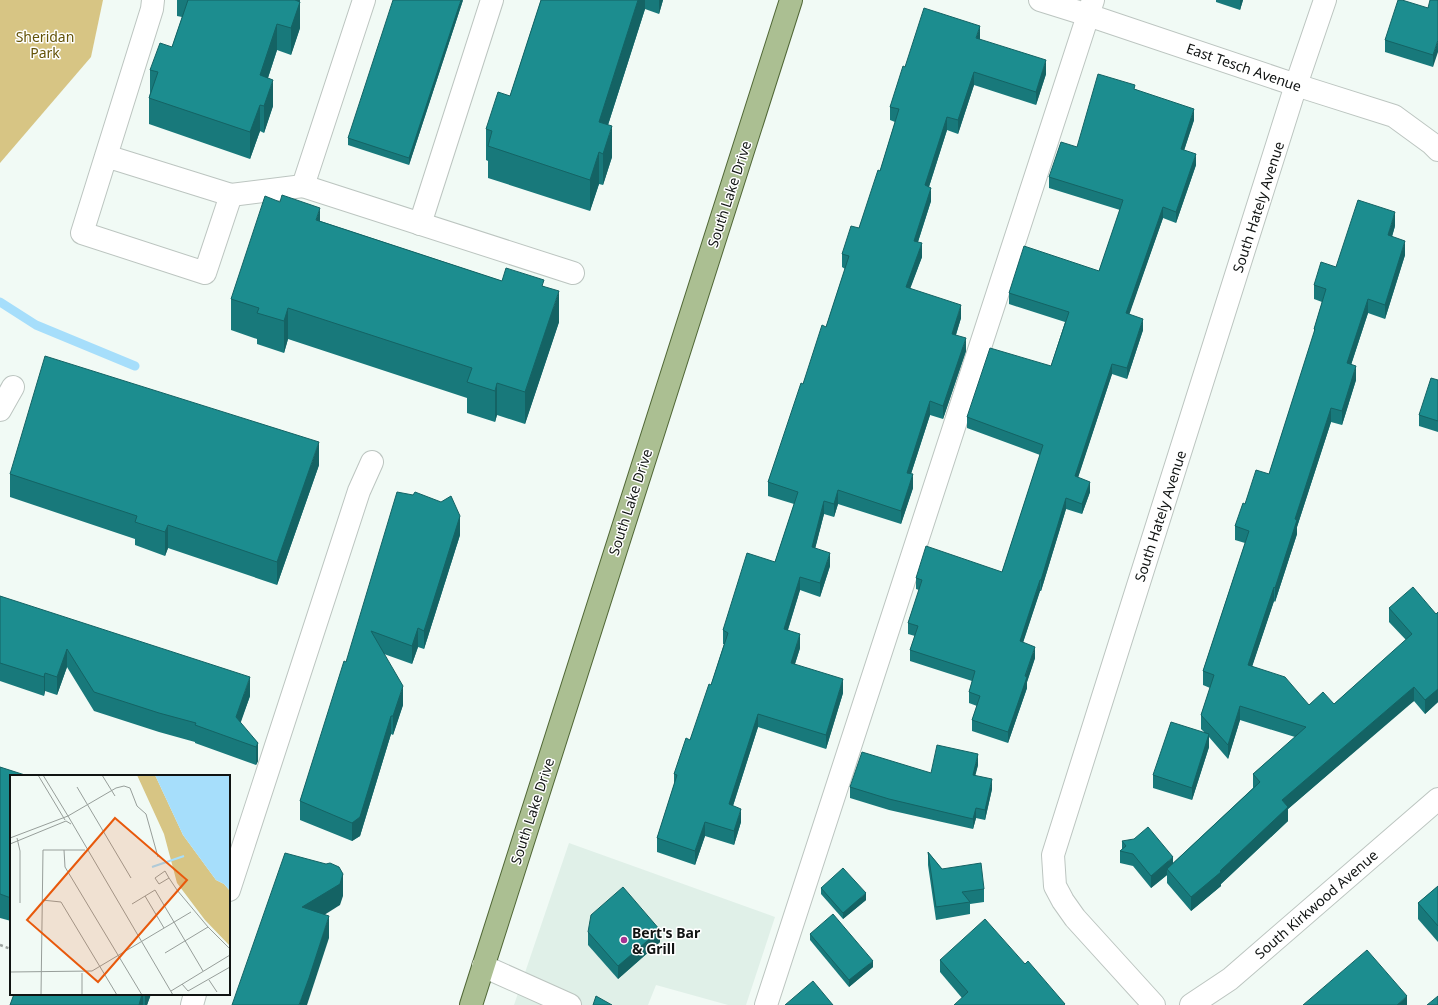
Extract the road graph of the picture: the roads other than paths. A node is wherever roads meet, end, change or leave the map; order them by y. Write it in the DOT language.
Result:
graph roads {
  1 [pos="153,0"];
  2 [pos="364,0"];
  3 [pos="492,0"];
  4 [pos="791,0"];
  5 [pos="1040,0"];
  6 [pos="1325,0"];
  7 [pos="1090,7"];
  8 [pos="1296,85"];
  9 [pos="1438,150"];
  10 [pos="106,156"];
  11 [pos="303,186"];
  12 [pos="231,195"];
  13 [pos="420,224"];
  14 [pos="573,273"];
  15 [pos="13,387"];
  16 [pos="0,410"];
  17 [pos="372,462"];
  18 [pos="1438,799"];
  19 [pos="230,887"];
  20 [pos="483,966"];
  21 [pos="195,995"];
  22 [pos="192,1005"];
  23 [pos="471,1005"];
  24 [pos="570,1005"];
  25 [pos="766,1005"];
  26 [pos="1154,1005"];
  27 [pos="1191,1005"];
  1 -- 10 [label="street"];
  2 -- 11 [label="street"];
  3 -- 13 [label="street"];
  4 -- 20 [label="main road, South Lake Drive"];
  5 -- 7 [label="street, East Tesch Avenue"];
  6 -- 8 [label="street, South Hately Avenue"];
  7 -- 8 [label="street, East Tesch Avenue"];
  7 -- 25 [label="street"];
  8 -- 9 [label="street, East Tesch Avenue"];
  8 -- 26 [label="street, South Hately Avenue"];
  10 -- 12 [label="street"];
  10 -- 12 [label="street"];
  11 -- 12 [label="street"];
  11 -- 13 [label="street"];
  13 -- 14 [label="street"];
  15 -- 16 [label="street"];
  17 -- 19 [label="street"];
  18 -- 27 [label="street, South Kirkwood Avenue"];
  20 -- 23 [label="main road, South Lake Drive"];
  20 -- 24 [label="street"];
  21 -- 22 [label="street"];
}
